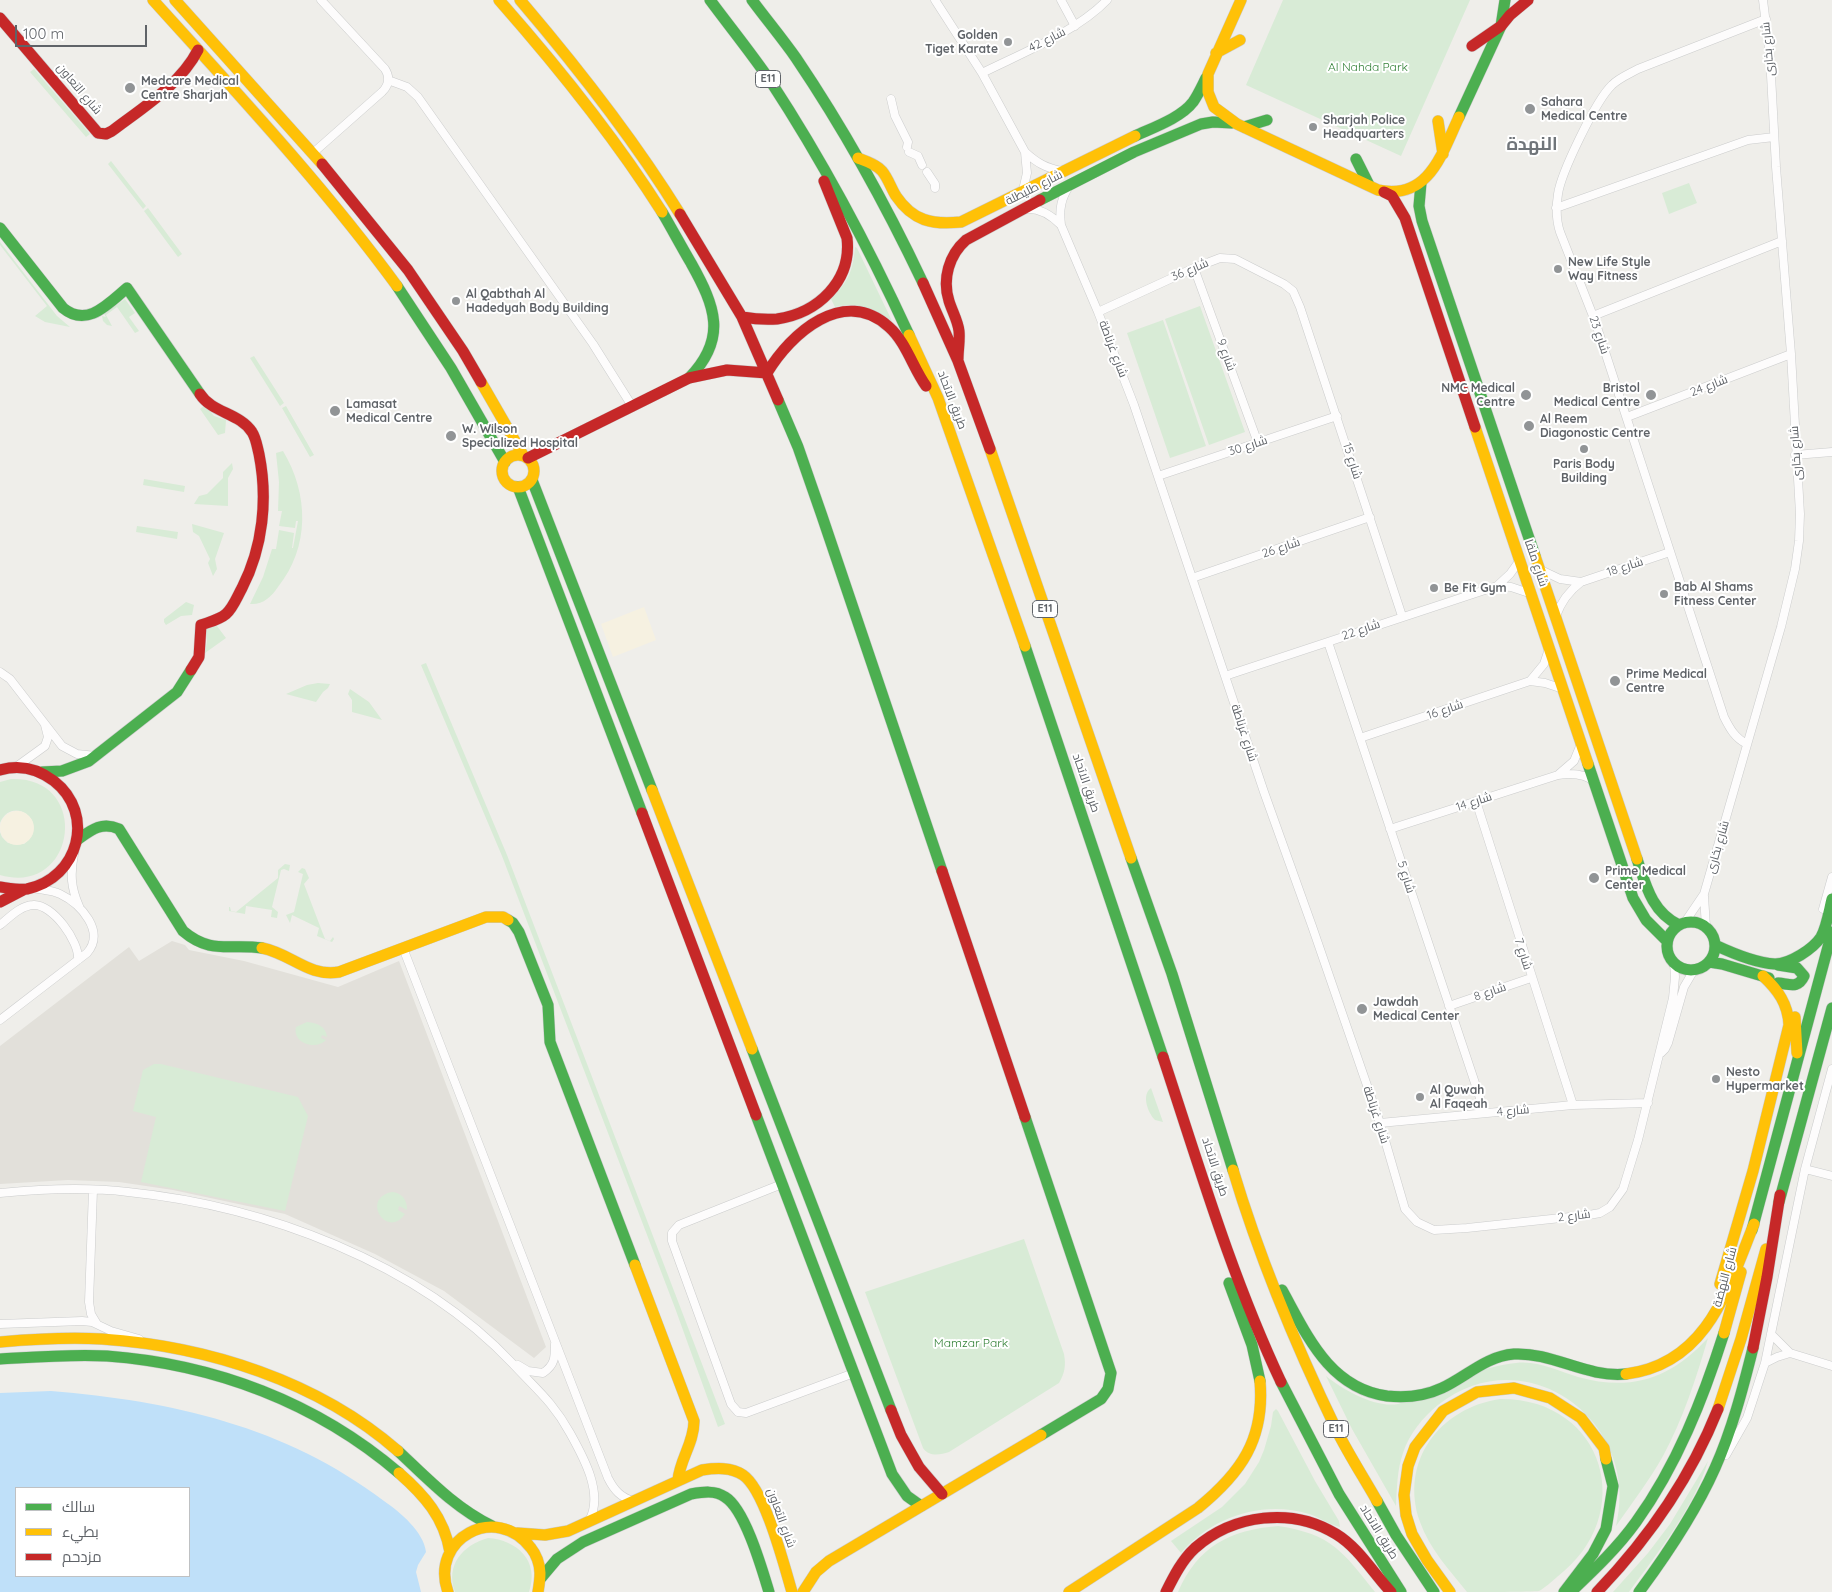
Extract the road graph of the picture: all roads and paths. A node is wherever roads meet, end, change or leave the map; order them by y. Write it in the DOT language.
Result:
graph roads {
  1 [pos="154,0"];
  2 [pos="175,0"];
  3 [pos="321,0"];
  4 [pos="499,0"];
  5 [pos="520,0"];
  6 [pos="710,0"];
  7 [pos="752,0"];
  8 [pos="935,0"];
  9 [pos="1061,0"];
  10 [pos="1107,0"];
  11 [pos="1241,0"];
  12 [pos="1505,0"];
  13 [pos="1528,0"];
  14 [pos="1763,0"];
  15 [pos="0,18"];
  16 [pos="1766,19"];
  17 [pos="1075,26"];
  18 [pos="1500,26"];
  19 [pos="1240,40"];
  20 [pos="1472,46"];
  21 [pos="198,50"];
  22 [pos="1216,53"];
  23 [pos="982,74"];
  24 [pos="1208,74"];
  25 [pos="388,80"];
  26 [pos="891,99"];
  27 [pos="1267,120"];
  28 [pos="1438,121"];
  29 [pos="1240,125"];
  30 [pos="1151,129"];
  31 [pos="1774,137"];
  32 [pos="1025,152"];
  33 [pos="1134,152"];
  34 [pos="313,153"];
  35 [pos="1442,154"];
  36 [pos="858,158"];
  37 [pos="1356,159"];
  38 [pos="821,162"];
  39 [pos="1062,171"];
  40 [pos="1422,183"];
  41 [pos="1070,185"];
  42 [pos="1369,185"];
  43 [pos="935,188"];
  44 [pos="1022,190"];
  45 [pos="1384,192"];
  46 [pos="1556,208"];
  47 [pos="1020,210"];
  48 [pos="981,213"];
  49 [pos="1061,224"];
  50 [pos="0,228"];
  51 [pos="982,231"];
  52 [pos="1782,241"];
  53 [pos="371,250"];
  54 [pos="1194,268"];
  55 [pos="408,270"];
  56 [pos="1300,307"];
  57 [pos="1098,312"];
  58 [pos="1593,316"];
  59 [pos="742,317"];
  60 [pos="1791,354"];
  61 [pos="958,361"];
  62 [pos="767,373"];
  63 [pos="689,378"];
  64 [pos="938,398"];
  65 [pos="632,406"];
  66 [pos="1337,416"];
  67 [pos="1627,418"];
  68 [pos="1258,443"];
  69 [pos="1832,452"];
  70 [pos="1795,455"];
  71 [pos="526,456"];
  72 [pos="505,462"];
  73 [pos="1158,476"];
  74 [pos="532,480"];
  75 [pos="518,487"];
  76 [pos="1370,517"];
  77 [pos="1670,552"];
  78 [pos="1520,560"];
  79 [pos="1541,570"];
  80 [pos="1192,578"];
  81 [pos="1581,582"];
  82 [pos="1497,586"];
  83 [pos="1532,594"];
  84 [pos="1402,616"];
  85 [pos="1556,616"];
  86 [pos="1328,642"];
  87 [pos="1549,647"];
  88 [pos="0,672"];
  89 [pos="1225,676"];
  90 [pos="1530,681"];
  91 [pos="1563,689"];
  92 [pos="43,721"];
  93 [pos="1360,738"];
  94 [pos="1581,744"];
  95 [pos="1748,744"];
  96 [pos="98,756"];
  97 [pos="16,767"];
  98 [pos="0,770"];
  99 [pos="42,772"];
  100 [pos="1558,775"];
  101 [pos="1595,782"];
  102 [pos="1476,801"];
  103 [pos="1601,801"];
  104 [pos="1390,830"];
  105 [pos="76,845"];
  106 [pos="1640,864"];
  107 [pos="1832,878"];
  108 [pos="0,887"];
  109 [pos="27,889"];
  110 [pos="1704,894"];
  111 [pos="1832,899"];
  112 [pos="0,902"];
  113 [pos="81,910"];
  114 [pos="1682,924"];
  115 [pos="0,925"];
  116 [pos="1706,927"];
  117 [pos="1832,932"];
  118 [pos="1667,942"];
  119 [pos="1715,946"];
  120 [pos="403,948"];
  121 [pos="78,960"];
  122 [pos="1762,961"];
  123 [pos="1708,962"];
  124 [pos="1674,963"];
  125 [pos="1776,964"];
  126 [pos="1694,970"];
  127 [pos="1763,976"];
  128 [pos="1531,978"];
  129 [pos="1778,983"];
  130 [pos="1449,1006"];
  131 [pos="1832,1008"];
  132 [pos="0,1020"];
  133 [pos="1660,1053"];
  134 [pos="1798,1059"];
  135 [pos="1832,1069"];
  136 [pos="1648,1103"];
  137 [pos="1573,1105"];
  138 [pos="1485,1113"];
  139 [pos="1380,1123"];
  140 [pos="1806,1169"];
  141 [pos="1832,1176"];
  142 [pos="782,1184"];
  143 [pos="93,1190"];
  144 [pos="0,1192"];
  145 [pos="1780,1195"];
  146 [pos="1754,1224"];
  147 [pos="1434,1230"];
  148 [pos="1229,1254"];
  149 [pos="1261,1254"];
  150 [pos="89,1302"];
  151 [pos="77,1321"];
  152 [pos="0,1324"];
  153 [pos="96,1324"];
  154 [pos="1771,1334"];
  155 [pos="555,1340"];
  156 [pos="0,1342"];
  157 [pos="147,1343"];
  158 [pos="1790,1353"];
  159 [pos="0,1358"];
  160 [pos="508,1359"];
  161 [pos="1765,1363"];
  162 [pos="1832,1366"];
  163 [pos="1651,1369"];
  164 [pos="546,1371"];
  165 [pos="567,1373"];
  166 [pos="854,1373"];
  167 [pos="541,1392"];
  168 [pos="1715,1468"];
  169 [pos="697,1472"];
  170 [pos="678,1480"];
  171 [pos="702,1492"];
  172 [pos="942,1494"];
  173 [pos="634,1501"];
  174 [pos="921,1506"];
  175 [pos="589,1522"];
  176 [pos="492,1526"];
  177 [pos="517,1533"];
  178 [pos="450,1552"];
  179 [pos="541,1578"];
  180 [pos="448,1592"];
  181 [pos="538,1592"];
  182 [pos="769,1592"];
  183 [pos="792,1592"];
  184 [pos="803,1592"];
  185 [pos="1069,1592"];
  186 [pos="1166,1592"];
  187 [pos="1391,1592"];
  188 [pos="1401,1592"];
  189 [pos="1434,1592"];
  190 [pos="1450,1592"];
  191 [pos="1564,1592"];
  192 [pos="1570,1592"];
  193 [pos="1597,1592"];
  194 [pos="1639,1592"];
  1 -- 21 [label="main road"];
  2 -- 34 [label="main road"];
  3 -- 25 [label="street"];
  4 -- 63 [label="main road"];
  5 -- 59 [label="main road"];
  6 -- 38 [label="main road, طريق الاتحاد / E11"];
  7 -- 36 [label="main road, طريق الاتحاد / E11"];
  8 -- 23 [label="street"];
  9 -- 17 [label="street"];
  10 -- 17 [label="street, شارع 42"];
  11 -- 22 [label="main road, شارع طليطلة"];
  12 -- 18 [label="main road"];
  13 -- 18 [label="main road"];
  14 -- 16 [label="street, شارع بخارى"];
  15 -- 21 [label="main road, شارع التعاون"];
  16 -- 31 [label="street, شارع بخارى"];
  16 -- 46 [label="street, شارع 23"];
  17 -- 23 [label="street, شارع 42"];
  18 -- 20 [label="main road"];
  18 -- 35 [label="main road"];
  19 -- 22 [label="main road"];
  21 -- 53 [label="main road"];
  22 -- 24 [label="main road, شارع طليطلة"];
  23 -- 32 [label="street"];
  24 -- 29 [label="main road"];
  24 -- 30 [label="main road, شارع طليطلة"];
  25 -- 34 [label="street"];
  25 -- 65 [label="street"];
  26 -- 43 [label="street"];
  27 -- 29 [label="main road"];
  28 -- 35 [label="main road"];
  29 -- 33 [label="main road, شارع طليطلة"];
  29 -- 42 [label="main road"];
  30 -- 33 [label="main road"];
  30 -- 39 [label="main road, شارع طليطلة"];
  31 -- 46 [label="street"];
  31 -- 52 [label="street, شارع بخارى"];
  32 -- 39 [label="street"];
  32 -- 44 [label="street"];
  33 -- 41 [label="main road, شارع طليطلة"];
  34 -- 55 [label="main road"];
  35 -- 40 [label="main road"];
  36 -- 48 [label="main road, شارع طليطلة"];
  36 -- 61 [label="main road, طريق الاتحاد / E11"];
  37 -- 42 [label="main road"];
  38 -- 59 [label="main road"];
  38 -- 64 [label="main road, طريق الاتحاد / E11"];
  39 -- 44 [label="main road, شارع طليطلة"];
  40 -- 45 [label="main road"];
  40 -- 79 [label="main road, شارع ملقا"];
  41 -- 47 [label="main road, شارع طليطلة"];
  41 -- 49 [label="street, شارع غرناطة"];
  42 -- 45 [label="main road"];
  44 -- 48 [label="main road, شارع طليطلة"];
  45 -- 78 [label="main road, شارع ملقا"];
  46 -- 58 [label="street, شارع 23"];
  47 -- 49 [label="street"];
  47 -- 51 [label="main road, شارع طليطلة"];
  48 -- 51 [label="main road"];
  49 -- 57 [label="street, شارع غرناطة"];
  50 -- 96 [label="main road"];
  51 -- 61 [label="main road, شارع طليطلة"];
  52 -- 58 [label="street"];
  52 -- 60 [label="street, شارع بخارى"];
  53 -- 55 [label="main road"];
  53 -- 72 [label="main road"];
  54 -- 56 [label="street, شارع 36"];
  54 -- 57 [label="street, شارع 36"];
  54 -- 68 [label="street, شارع 9"];
  55 -- 71 [label="main road"];
  56 -- 66 [label="street, شارع 15"];
  57 -- 73 [label="street, شارع غرناطة"];
  58 -- 67 [label="street, شارع 23"];
  59 -- 62 [label="main road"];
  60 -- 67 [label="street, شارع 24"];
  60 -- 70 [label="street, شارع بخارى"];
  61 -- 149 [label="main road, طريق الاتحاد / E11"];
  62 -- 63 [label="main road"];
  62 -- 64 [label="main road"];
  62 -- 172 [label="main road"];
  63 -- 65 [label="main road"];
  64 -- 148 [label="main road, طريق الاتحاد / E11"];
  65 -- 71 [label="main road"];
  66 -- 68 [label="street, شارع 30"];
  66 -- 76 [label="street, شارع 15"];
  67 -- 77 [label="street, شارع 23"];
  68 -- 73 [label="street, شارع 30"];
  69 -- 70 [label="street"];
  70 -- 95 [label="street, شارع بخارى"];
  71 -- 72 [label="main road"];
  71 -- 74 [label="main road"];
  72 -- 75 [label="main road"];
  73 -- 80 [label="street, شارع غرناطة"];
  74 -- 75 [label="main road"];
  74 -- 172 [label="main road"];
  75 -- 142 [label="main road"];
  76 -- 80 [label="street, شارع 26"];
  76 -- 84 [label="street, شارع 15"];
  77 -- 81 [label="street, شارع 18"];
  77 -- 95 [label="street, شارع 23"];
  78 -- 82 [label="street, شارع 22"];
  78 -- 83 [label="main road, شارع ملقا"];
  79 -- 81 [label="street, شارع 18"];
  79 -- 85 [label="main road, شارع ملقا"];
  80 -- 89 [label="street, شارع غرناطة"];
  81 -- 85 [label="street, شارع 18"];
  82 -- 83 [label="street, شارع 22"];
  82 -- 84 [label="street, شارع 22"];
  83 -- 87 [label="main road, شارع ملقا"];
  84 -- 86 [label="street, شارع 22"];
  85 -- 106 [label="main road, شارع ملقا"];
  86 -- 89 [label="street, شارع 22"];
  86 -- 93 [label="street, شارع 5"];
  87 -- 90 [label="street"];
  87 -- 91 [label="main road, شارع ملقا"];
  88 -- 92 [label="street"];
  89 -- 139 [label="street, شارع غرناطة"];
  90 -- 91 [label="street"];
  90 -- 93 [label="street, شارع 16"];
  91 -- 94 [label="main road, شارع ملقا"];
  92 -- 96 [label="street"];
  92 -- 97 [label="street"];
  93 -- 104 [label="street, شارع 5"];
  94 -- 100 [label="street, شارع 14"];
  94 -- 101 [label="main road, شارع ملقا"];
  95 -- 110 [label="street, شارع بخارى"];
  96 -- 99 [label="main road"];
  97 -- 98 [label="main road"];
  97 -- 99 [label="main road"];
  99 -- 105 [label="main road"];
  100 -- 101 [label="street, شارع 14"];
  100 -- 102 [label="street, شارع 14"];
  101 -- 103 [label="main road, شارع ملقا"];
  102 -- 104 [label="street, شارع 14"];
  102 -- 128 [label="street, شارع 7"];
  103 -- 106 [label="main road"];
  103 -- 118 [label="main road, شارع ملقا"];
  104 -- 130 [label="street, شارع 5"];
  105 -- 109 [label="main road"];
  105 -- 113 [label="street"];
  105 -- 120 [label="main road"];
  106 -- 114 [label="main road, شارع ملقا"];
  107 -- 122 [label="street"];
  108 -- 109 [label="main road"];
  109 -- 112 [label="main road"];
  109 -- 113 [label="street"];
  110 -- 114 [label="street, شارع بخارى"];
  110 -- 116 [label="street, شارع بخارى"];
  111 -- 125 [label="main road"];
  113 -- 121 [label="street"];
  114 -- 116 [label="main road"];
  114 -- 118 [label="main road"];
  115 -- 121 [label="street"];
  116 -- 119 [label="main road"];
  117 -- 134 [label="main road, شارع النهضة"];
  118 -- 124 [label="main road"];
  119 -- 122 [label="main road"];
  119 -- 123 [label="main road"];
  120 -- 155 [label="street"];
  120 -- 170 [label="main road"];
  121 -- 132 [label="street"];
  122 -- 125 [label="main road"];
  123 -- 126 [label="main road"];
  123 -- 127 [label="main road"];
  124 -- 126 [label="main road"];
  124 -- 133 [label="street, شارع 2"];
  125 -- 129 [label="main road"];
  126 -- 133 [label="street, شارع 2"];
  127 -- 129 [label="main road"];
  127 -- 163 [label="main road"];
  128 -- 130 [label="street, شارع 8"];
  128 -- 137 [label="street, شارع 7"];
  129 -- 134 [label="main road"];
  130 -- 138 [label="street, شارع 5"];
  131 -- 145 [label="main road"];
  133 -- 136 [label="street, شارع 2"];
  134 -- 146 [label="main road, شارع النهضة"];
  135 -- 140 [label="street"];
  136 -- 137 [label="street, شارع 4"];
  136 -- 147 [label="street, شارع 2"];
  137 -- 138 [label="street, شارع 4"];
  138 -- 139 [label="street, شارع 4"];
  139 -- 147 [label="street, شارع غرناطة"];
  140 -- 141 [label="street"];
  140 -- 154 [label="street"];
  142 -- 166 [label="main road"];
  142 -- 166 [label="street"];
  143 -- 144 [label="street"];
  143 -- 150 [label="street"];
  143 -- 160 [label="street"];
  145 -- 168 [label="main road"];
  145 -- 193 [label="main road"];
  146 -- 163 [label="main road"];
  146 -- 192 [label="main road, شارع النهضة"];
  148 -- 185 [label="main road"];
  148 -- 188 [label="main road, طريق الاتحاد / E11"];
  149 -- 163 [label="main road"];
  149 -- 189 [label="main road, طريق الاتحاد / E11"];
  150 -- 151 [label="street"];
  150 -- 153 [label="street"];
  151 -- 152 [label="street"];
  151 -- 153 [label="street"];
  153 -- 157 [label="street"];
  154 -- 158 [label="street"];
  154 -- 161 [label="street"];
  155 -- 164 [label="street"];
  155 -- 165 [label="street"];
  156 -- 157 [label="main road, شارع التعاون"];
  157 -- 176 [label="main road, شارع التعاون"];
  158 -- 161 [label="street"];
  158 -- 162 [label="street"];
  159 -- 178 [label="main road"];
  160 -- 164 [label="street"];
  160 -- 167 [label="street"];
  161 -- 168 [label="street"];
  164 -- 165 [label="street"];
  164 -- 167 [label="street"];
  165 -- 173 [label="street"];
  166 -- 174 [label="main road"];
  167 -- 175 [label="street"];
  168 -- 194 [label="main road"];
  169 -- 170 [label="main road, شارع التعاون"];
  169 -- 171 [label="main road"];
  169 -- 183 [label="main road, شارع التعاون"];
  170 -- 173 [label="main road, شارع التعاون"];
  171 -- 179 [label="main road"];
  171 -- 182 [label="main road"];
  172 -- 174 [label="main road"];
  173 -- 175 [label="main road, شارع التعاون"];
  174 -- 184 [label="main road"];
  175 -- 177 [label="main road, شارع التعاون"];
  176 -- 177 [label="main road, شارع التعاون"];
  176 -- 178 [label="main road"];
  177 -- 179 [label="main road"];
  178 -- 180 [label="main road"];
  179 -- 181 [label="main road"];
  186 -- 187 [label="main road"];
  190 -- 191 [label="main road"];
}
